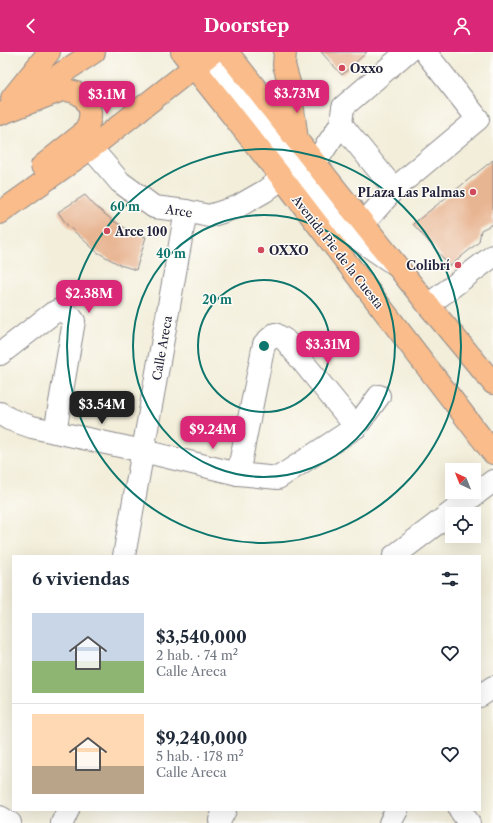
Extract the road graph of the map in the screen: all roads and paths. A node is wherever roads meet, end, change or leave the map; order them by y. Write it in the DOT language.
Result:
graph roads {
  1 [pos="49,52"];
  2 [pos="94,52"];
  3 [pos="227,52"];
  4 [pos="285,52"];
  5 [pos="408,52"];
  6 [pos="425,52"];
  7 [pos="198,55"];
  8 [pos="0,114"];
  9 [pos="341,124"];
  10 [pos="298,142"];
  11 [pos="91,148"];
  12 [pos="315,163"];
  13 [pos="282,178"];
  14 [pos="394,189"];
  15 [pos="0,201"];
  16 [pos="186,211"];
  17 [pos="0,213"];
  18 [pos="362,224"];
  19 [pos="492,257"];
  20 [pos="395,264"];
  21 [pos="428,305"];
  22 [pos="0,354"];
  23 [pos="493,383"];
  24 [pos="379,396"];
  25 [pos="0,413"];
  26 [pos="356,427"];
  27 [pos="54,432"];
  28 [pos="143,451"];
  29 [pos="493,453"];
  30 [pos="238,474"];
  31 [pos="493,481"];
  32 [pos="124,555"];
  33 [pos="395,555"];
  34 [pos="493,687"];
  35 [pos="481,695"];
  36 [pos="68,811"];
  37 [pos="397,811"];
  38 [pos="461,811"];
  39 [pos="62,823"];
  40 [pos="390,823"];
  41 [pos="468,823"];
  1 -- 8 [label="main road"];
  2 -- 8 [label="main road"];
  3 -- 10 [label="main road"];
  4 -- 10 [label="main road"];
  5 -- 9 [label="street"];
  6 -- 14 [label="street"];
  7 -- 11 [label="main road"];
  7 -- 13 [label="main road, Avenida Pie de la Cuesta"];
  7 -- 20 [label="street"];
  8 -- 15 [label="main road"];
  9 -- 12 [label="street"];
  9 -- 14 [label="street"];
  10 -- 12 [label="main road"];
  11 -- 16 [label="street, Arce"];
  11 -- 17 [label="main road"];
  12 -- 18 [label="main road"];
  13 -- 16 [label="street, Arce"];
  13 -- 29 [label="main road, Avenida Pie de la Cuesta"];
  14 -- 18 [label="street"];
  16 -- 28 [label="street, Calle Areca"];
  18 -- 20 [label="main road"];
  19 -- 21 [label="street"];
  20 -- 21 [label="main road"];
  21 -- 23 [label="main road"];
  22 -- 27 [label="street"];
  24 -- 26 [label="street"];
  25 -- 27 [label="street"];
  26 -- 30 [label="street"];
  26 -- 30 [label="street"];
  27 -- 28 [label="street"];
  28 -- 30 [label="street"];
  28 -- 32 [label="street, Calle Areca"];
  31 -- 33 [label="street"];
  34 -- 35 [label="street"];
  36 -- 39 [label="street"];
  37 -- 40 [label="street"];
  38 -- 41 [label="street"];
}
